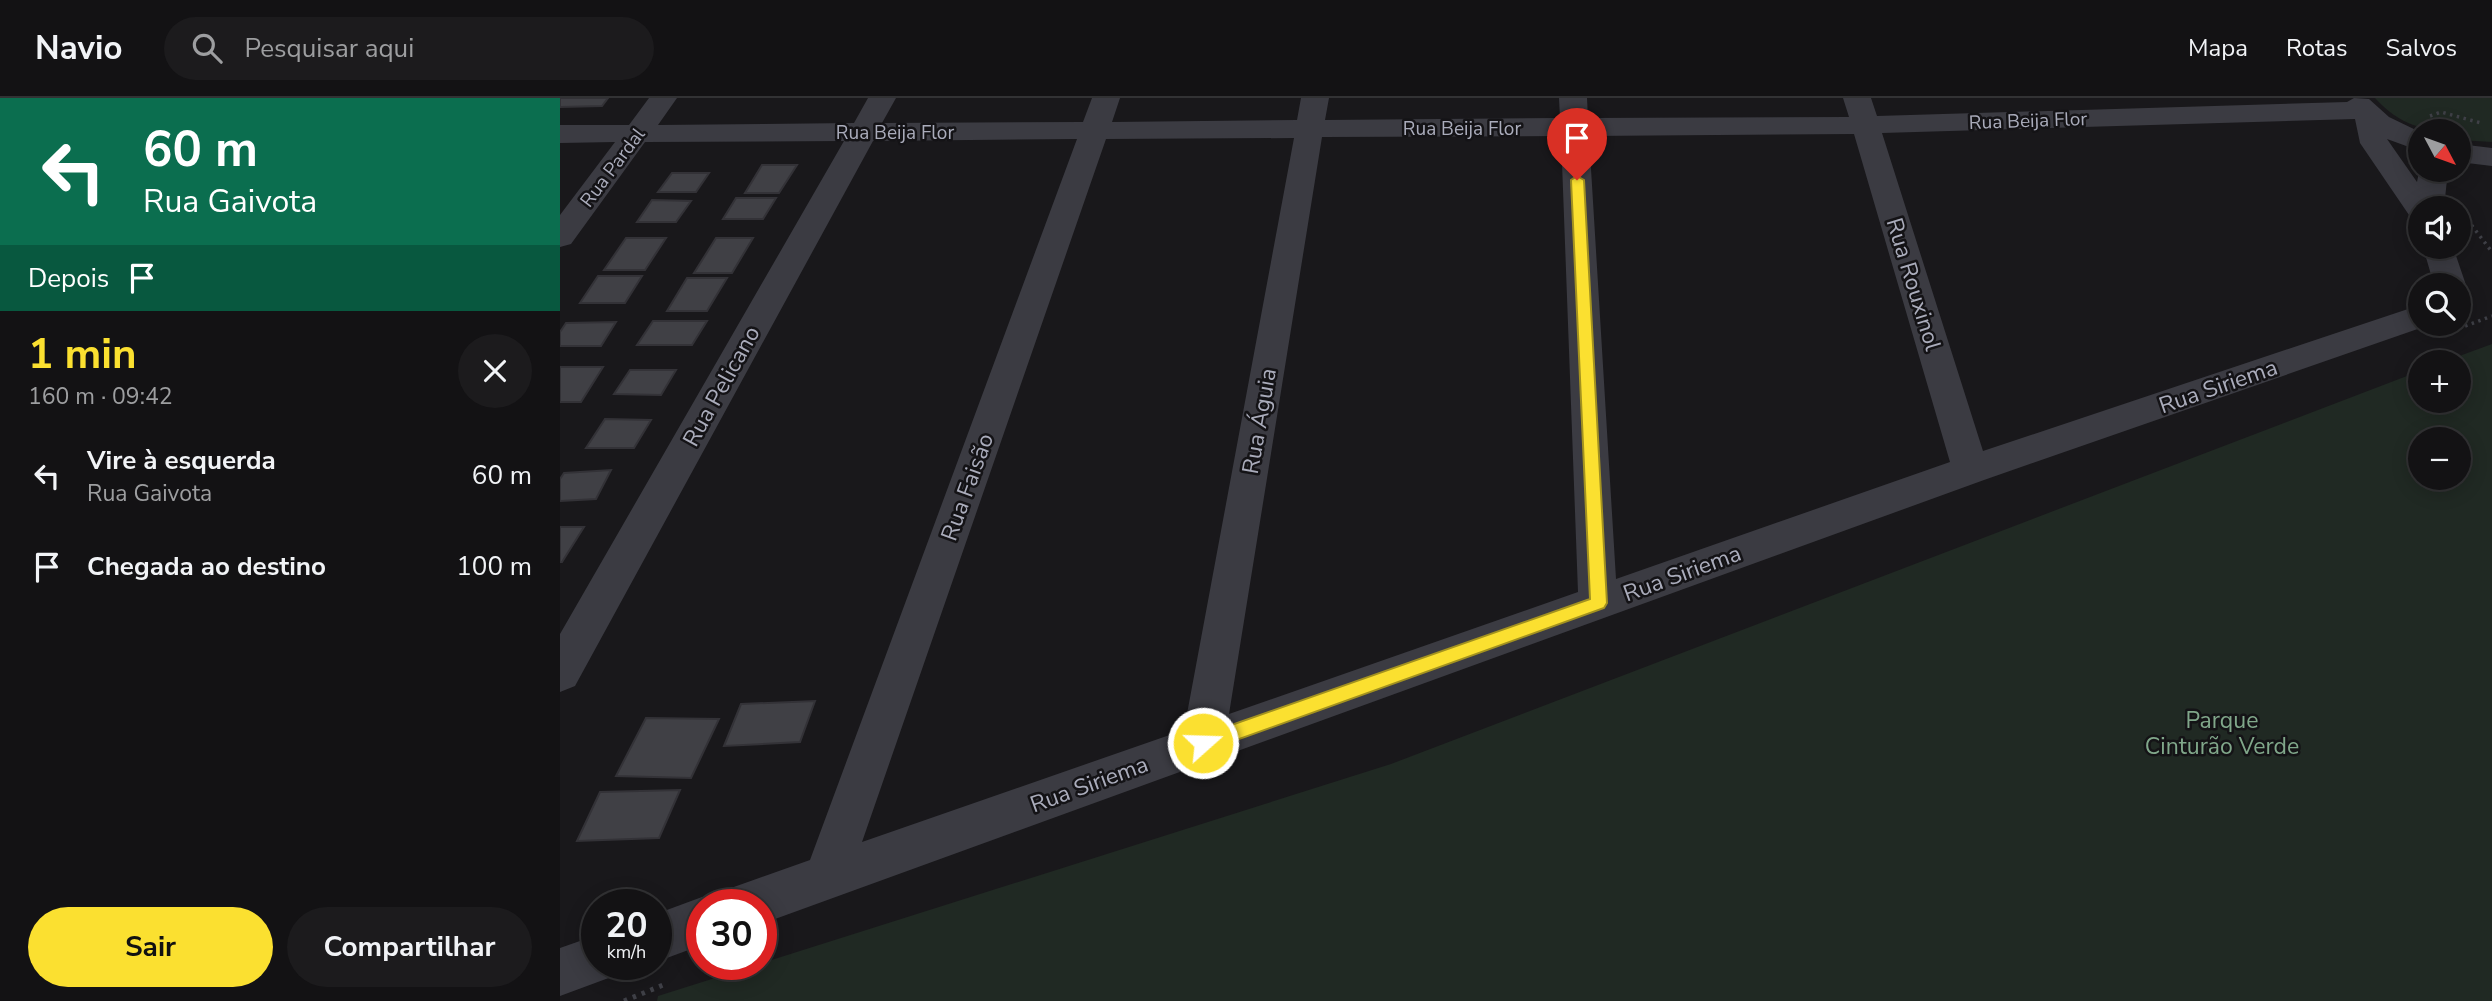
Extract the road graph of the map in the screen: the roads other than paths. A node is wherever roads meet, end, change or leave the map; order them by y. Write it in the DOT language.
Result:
graph roads {
  1 [pos="663,98"];
  2 [pos="882,98"];
  3 [pos="2361,108"];
  4 [pos="1861,111"];
  5 [pos="1312,113"];
  6 [pos="1574,113"];
  7 [pos="1100,114"];
  8 [pos="863,132"];
  9 [pos="560,134"];
  10 [pos="636,134"];
  11 [pos="2408,138"];
  12 [pos="2471,155"];
  13 [pos="2492,158"];
  14 [pos="2412,196"];
  15 [pos="560,237"];
  16 [pos="2408,321"];
  17 [pos="1971,470"];
  18 [pos="1598,603"];
  19 [pos="560,673"];
  20 [pos="1203,743"];
  21 [pos="827,877"];
  22 [pos="777,895"];
  23 [pos="581,965"];
  24 [pos="560,972"];
  1 -- 10 [label="street, Rua Pardal"];
  2 -- 8 [label="street, Rua Pelicano"];
  3 -- 4 [label="street, Rua Beija Flor"];
  3 -- 11 [label="street"];
  3 -- 14 [label="street"];
  4 -- 6 [label="street, Rua Beija Flor"];
  4 -- 17 [label="street, Rua Rouxinol"];
  5 -- 6 [label="street, Rua Beija Flor"];
  5 -- 7 [label="street, Rua Beija Flor"];
  5 -- 20 [label="street, Rua Águia"];
  6 -- 18 [label="street"];
  7 -- 8 [label="street, Rua Beija Flor"];
  7 -- 21 [label="street, Rua Faisão"];
  8 -- 10 [label="street, Rua Beija Flor"];
  8 -- 19 [label="street, Rua Pelicano"];
  9 -- 10 [label="street, Rua Beija Flor"];
  10 -- 15 [label="street, Rua Pardal"];
  12 -- 13 [label="street"];
  16 -- 17 [label="street, Rua Siriema"];
  17 -- 18 [label="street, Rua Siriema"];
  18 -- 20 [label="street, Rua Siriema"];
  20 -- 21 [label="street, Rua Siriema"];
  21 -- 22 [label="street, Rua Siriema"];
  23 -- 24 [label="street"];
}
